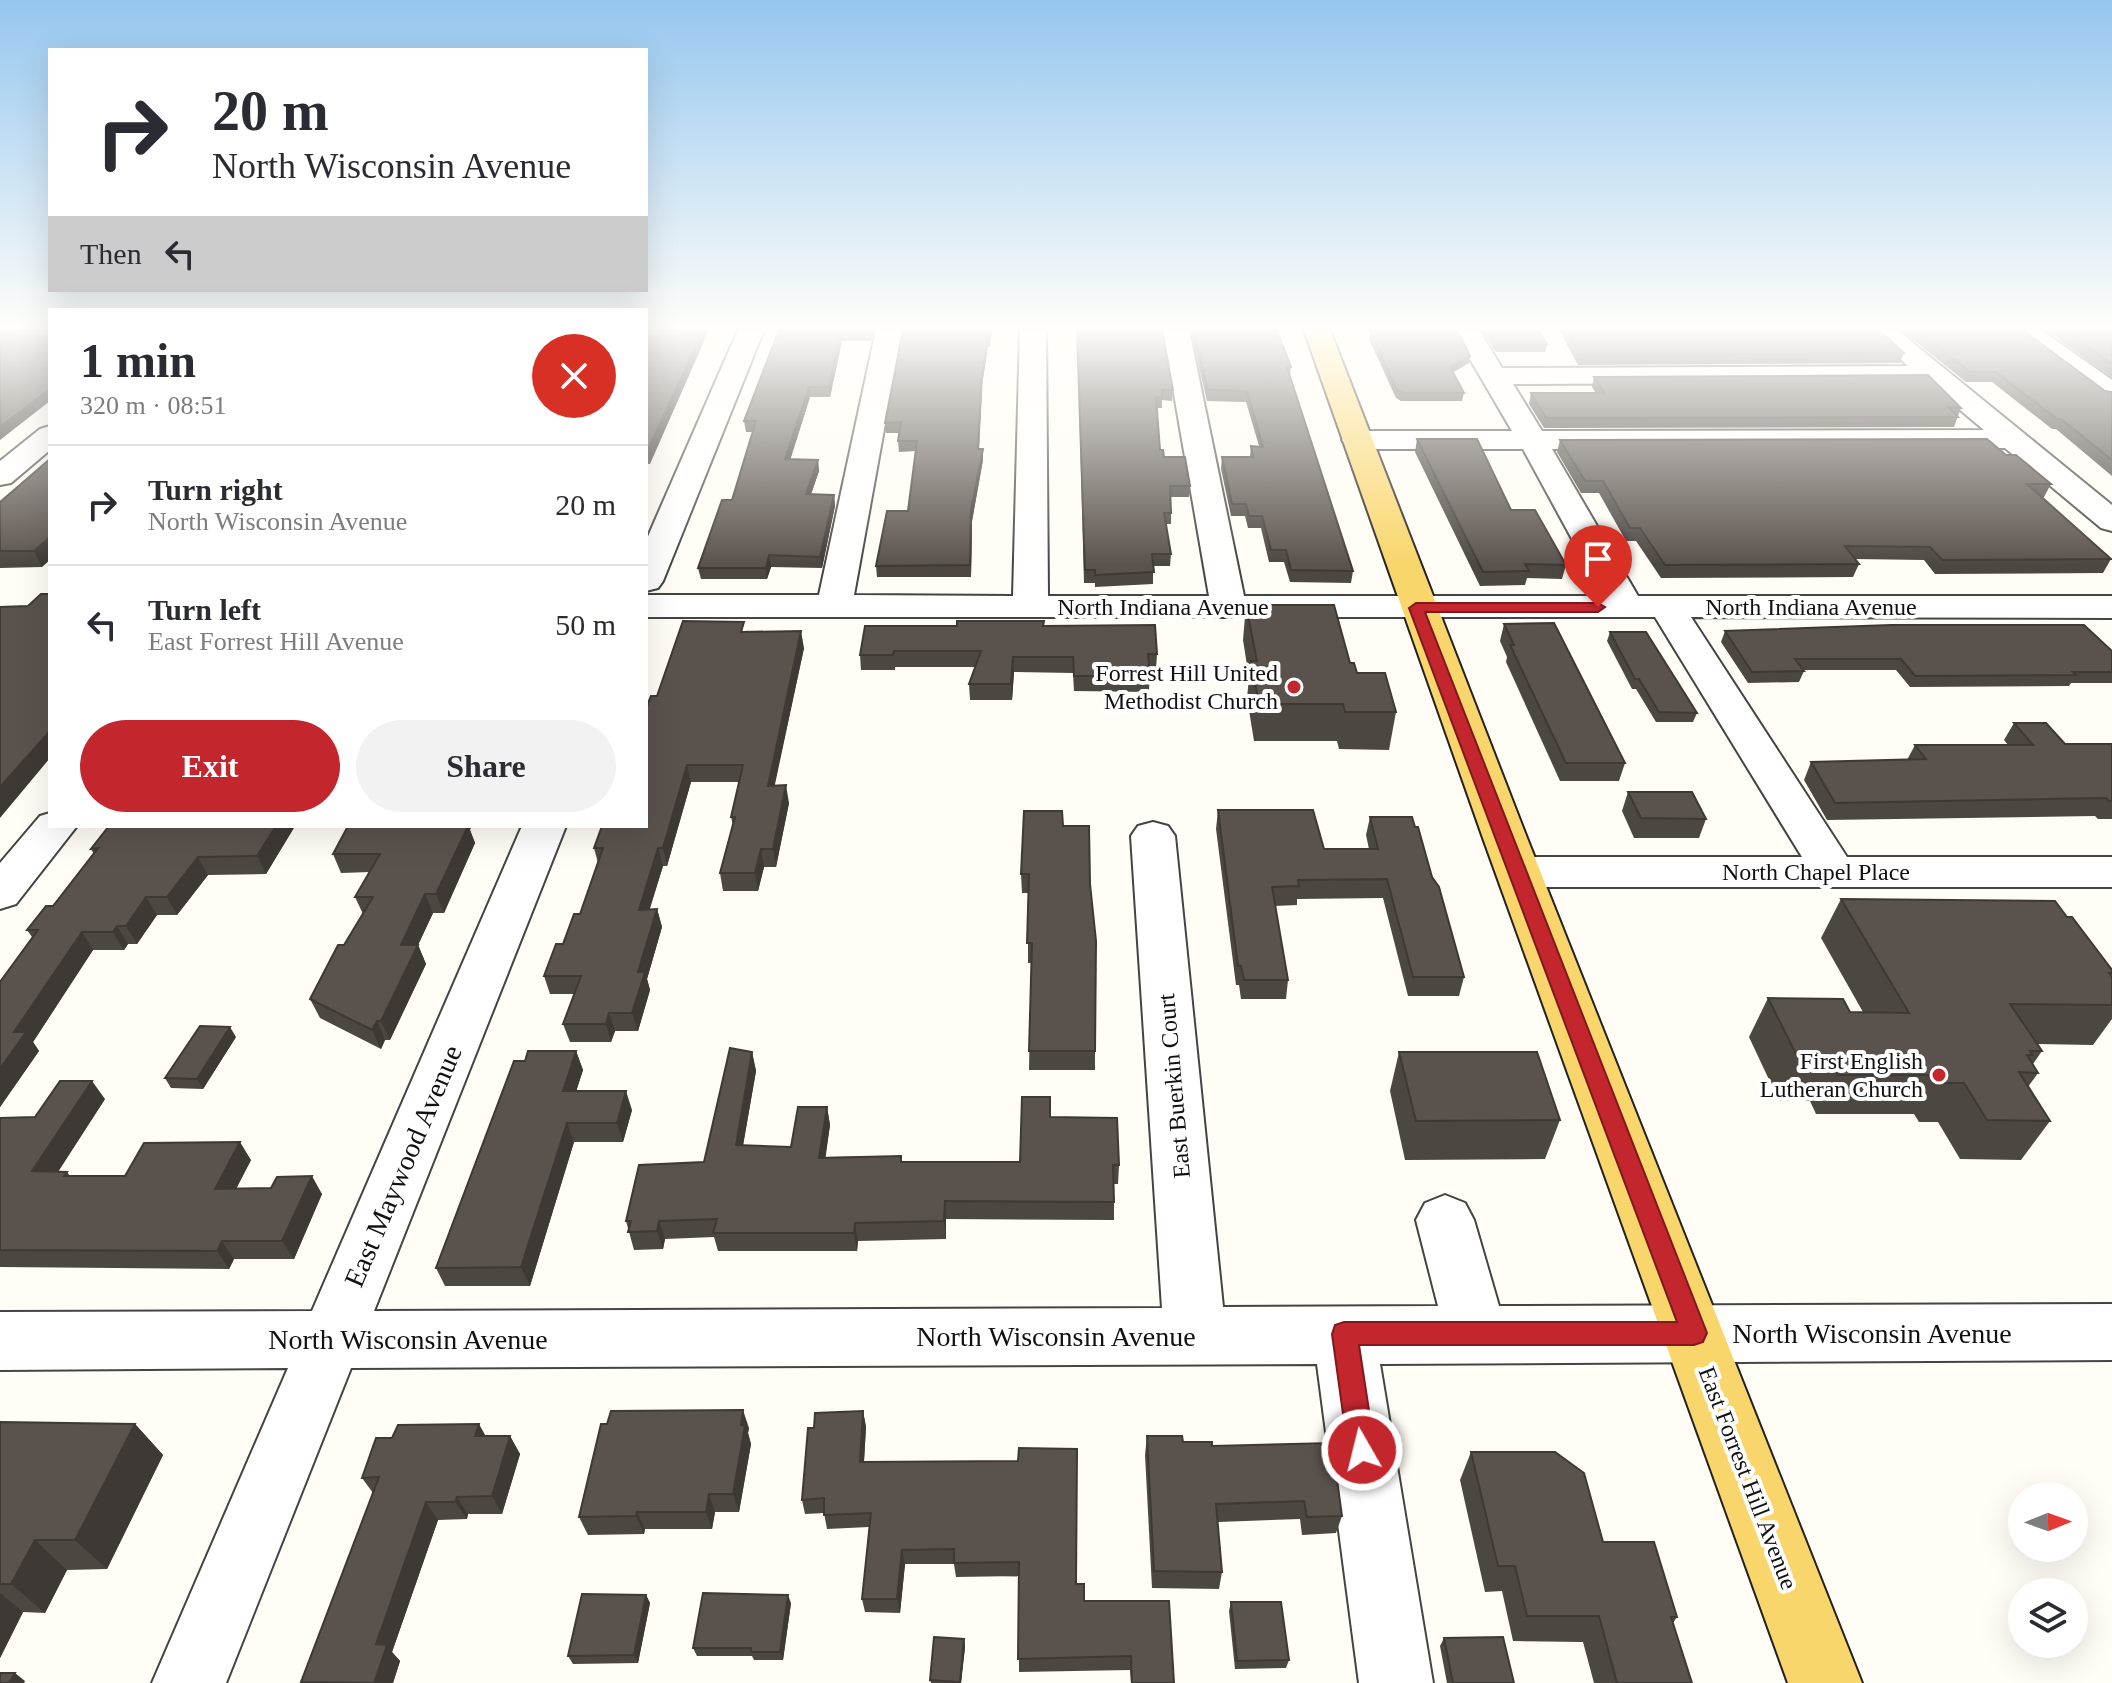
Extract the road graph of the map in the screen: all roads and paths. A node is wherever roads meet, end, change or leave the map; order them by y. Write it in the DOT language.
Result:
graph roads {
  1 [pos="718,409"];
  2 [pos="873,409"];
  3 [pos="1032,409"];
  4 [pos="1191,409"];
  5 [pos="1346,409"];
  6 [pos="1514,409"];
  7 [pos="1976,409"];
  8 [pos="48,437"];
  9 [pos="1532,439"];
  10 [pos="2013,439"];
  11 [pos="1357,440"];
  12 [pos="0,476"];
  13 [pos="2112,521"];
  14 [pos="648,576"];
  15 [pos="648,606"];
  16 [pos="834,607"];
  17 [pos="1030,607"];
  18 [pos="1627,607"];
  19 [pos="1666,607"];
  20 [pos="2112,607"];
  21 [pos="1229,608"];
  22 [pos="1416,608"];
  23 [pos="53,828"];
  24 [pos="543,828"];
  25 [pos="1153,836"];
  26 [pos="1519,872"];
  27 [pos="1834,872"];
  28 [pos="2112,872"];
  29 [pos="0,893"];
  30 [pos="1445,1220"];
  31 [pos="2112,1332"];
  32 [pos="1694,1333"];
  33 [pos="1344,1334"];
  34 [pos="1476,1334"];
  35 [pos="1195,1335"];
  36 [pos="331,1340"];
  37 [pos="0,1341"];
  38 [pos="189,1683"];
  39 [pos="1396,1683"];
  40 [pos="1825,1683"];
  1 -- 14 [label="street"];
  2 -- 16 [label="street"];
  3 -- 17 [label="street"];
  4 -- 21 [label="street"];
  5 -- 11 [label="main road, East Forrest Hill Avenue"];
  6 -- 9 [label="street"];
  7 -- 10 [label="street"];
  8 -- 12 [label="street"];
  9 -- 10 [label="street"];
  9 -- 11 [label="street"];
  9 -- 18 [label="street"];
  10 -- 13 [label="street"];
  11 -- 22 [label="main road, East Forrest Hill Avenue"];
  15 -- 16 [label="street, North Indiana Avenue"];
  16 -- 17 [label="street, North Indiana Avenue"];
  17 -- 21 [label="street, North Indiana Avenue"];
  18 -- 19 [label="street, North Indiana Avenue"];
  18 -- 22 [label="street, North Indiana Avenue"];
  19 -- 20 [label="street, North Indiana Avenue"];
  19 -- 27 [label="street"];
  21 -- 22 [label="street, North Indiana Avenue"];
  22 -- 26 [label="main road, East Forrest Hill Avenue"];
  23 -- 29 [label="street"];
  24 -- 36 [label="street, East Maywood Avenue"];
  25 -- 35 [label="street, East Buerkin Court"];
  26 -- 27 [label="street, North Chapel Place"];
  26 -- 32 [label="main road, East Forrest Hill Avenue"];
  27 -- 28 [label="street, North Chapel Place"];
  30 -- 34 [label="street"];
  31 -- 32 [label="street, North Wisconsin Avenue"];
  32 -- 34 [label="street, North Wisconsin Avenue"];
  32 -- 40 [label="main road, East Forrest Hill Avenue"];
  33 -- 34 [label="street, North Wisconsin Avenue"];
  33 -- 35 [label="street, North Wisconsin Avenue"];
  33 -- 39 [label="street"];
  35 -- 36 [label="street, North Wisconsin Avenue"];
  36 -- 37 [label="street, North Wisconsin Avenue"];
  36 -- 38 [label="street, East Maywood Avenue"];
}
